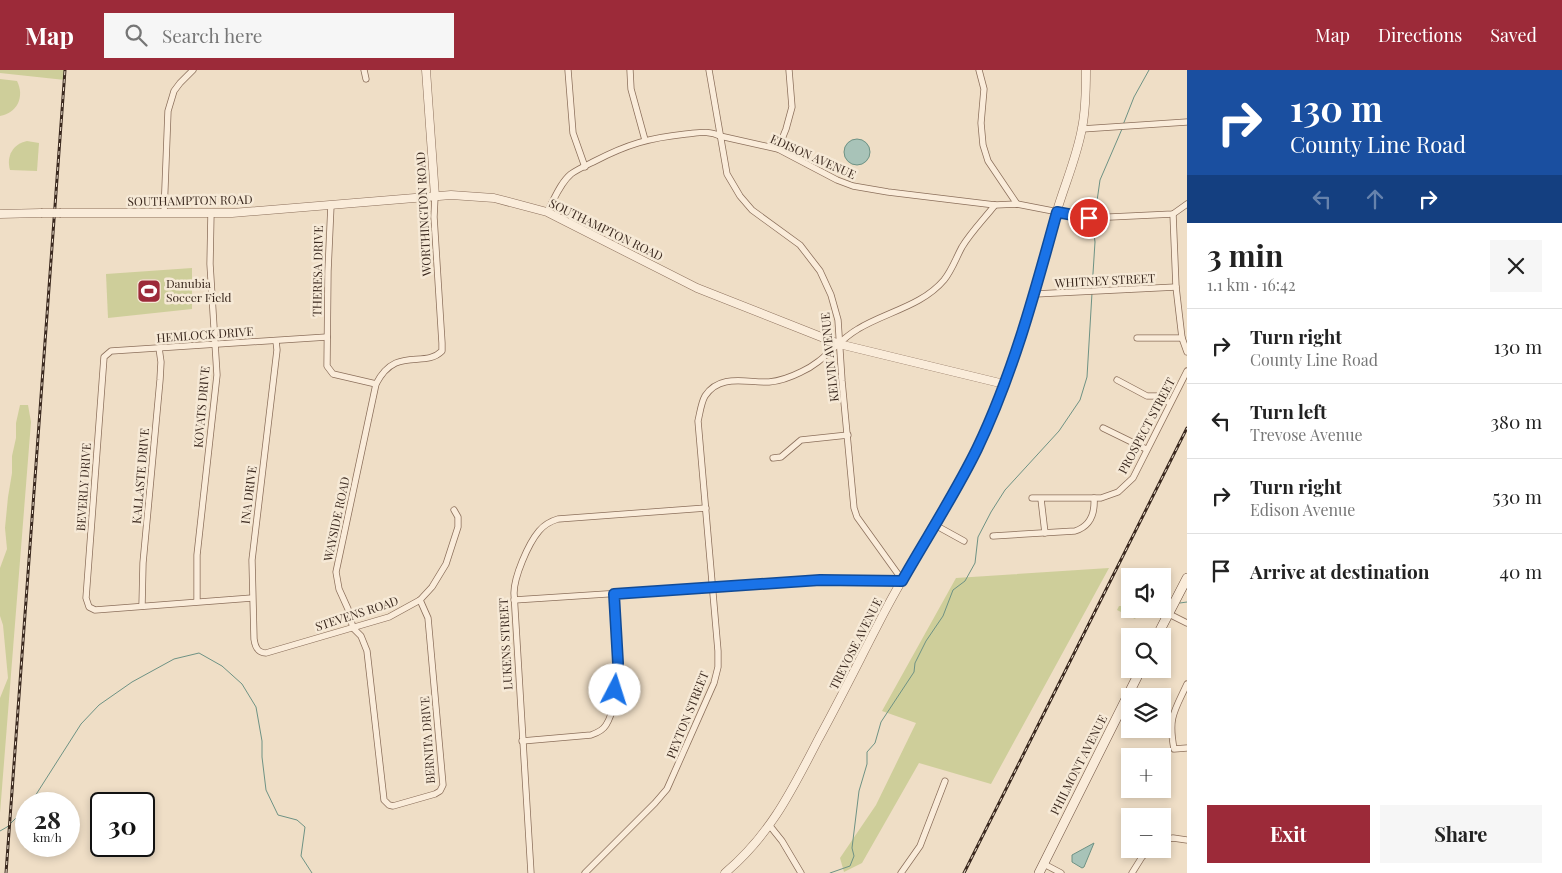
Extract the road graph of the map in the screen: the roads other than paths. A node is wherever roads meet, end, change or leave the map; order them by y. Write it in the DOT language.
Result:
graph roads {
  1 [pos="193,70"];
  2 [pos="364,70"];
  3 [pos="426,70"];
  4 [pos="568,70"];
  5 [pos="630,70"];
  6 [pos="709,70"];
  7 [pos="789,70"];
  8 [pos="979,70"];
  9 [pos="1086,70"];
  10 [pos="366,79"];
  11 [pos="1187,122"];
  12 [pos="1082,129"];
  13 [pos="720,136"];
  14 [pos="645,140"];
  15 [pos="778,149"];
  16 [pos="584,167"];
  17 [pos="435,196"];
  18 [pos="1017,204"];
  19 [pos="1187,204"];
  20 [pos="331,205"];
  21 [pos="995,205"];
  22 [pos="547,212"];
  23 [pos="1057,212"];
  24 [pos="164,213"];
  25 [pos="211,213"];
  26 [pos="0,214"];
  27 [pos="1173,214"];
  28 [pos="1176,287"];
  29 [pos="1034,294"];
  30 [pos="327,337"];
  31 [pos="1137,338"];
  32 [pos="1182,338"];
  33 [pos="276,341"];
  34 [pos="216,344"];
  35 [pos="839,344"];
  36 [pos="159,348"];
  37 [pos="1187,352"];
  38 [pos="1187,371"];
  39 [pos="103,375"];
  40 [pos="1117,380"];
  41 [pos="376,384"];
  42 [pos="1004,384"];
  43 [pos="1170,403"];
  44 [pos="1103,428"];
  45 [pos="848,435"];
  46 [pos="1146,449"];
  47 [pos="773,458"];
  48 [pos="1032,498"];
  49 [pos="1094,498"];
  50 [pos="1041,499"];
  51 [pos="706,508"];
  52 [pos="454,510"];
  53 [pos="935,526"];
  54 [pos="1045,533"];
  55 [pos="993,536"];
  56 [pos="964,541"];
  57 [pos="1187,578"];
  58 [pos="902,581"];
  59 [pos="713,587"];
  60 [pos="614,594"];
  61 [pos="252,598"];
  62 [pos="420,600"];
  63 [pos="514,600"];
  64 [pos="197,601"];
  65 [pos="142,606"];
  66 [pos="1171,610"];
  67 [pos="1171,615"];
  68 [pos="1187,623"];
  69 [pos="353,628"];
  70 [pos="259,651"];
  71 [pos="1137,678"];
  72 [pos="1187,684"];
  73 [pos="522,741"];
  74 [pos="1187,748"];
  75 [pos="381,773"];
  76 [pos="945,781"];
  77 [pos="770,826"];
  78 [pos="1171,838"];
  79 [pos="1187,840"];
  80 [pos="1141,858"];
  81 [pos="1044,864"];
  82 [pos="531,873"];
  83 [pos="585,873"];
  84 [pos="725,873"];
  85 [pos="801,873"];
  86 [pos="901,873"];
  87 [pos="1039,873"];
  88 [pos="1061,873"];
  89 [pos="1132,873"];
  1 -- 24 [label="street"];
  2 -- 10 [label="street"];
  3 -- 17 [label="street, WORTHINGTON ROAD"];
  4 -- 16 [label="street"];
  5 -- 14 [label="street"];
  6 -- 13 [label="street, KELVIN AVENUE"];
  7 -- 15 [label="street"];
  8 -- 18 [label="street"];
  9 -- 12 [label="street, TREVOSE AVENUE"];
  11 -- 12 [label="street"];
  12 -- 23 [label="street, TREVOSE AVENUE"];
  13 -- 14 [label="street, EDISON AVENUE"];
  13 -- 15 [label="street, EDISON AVENUE"];
  13 -- 35 [label="street, KELVIN AVENUE"];
  14 -- 16 [label="street, EDISON AVENUE"];
  15 -- 21 [label="street, EDISON AVENUE"];
  16 -- 22 [label="street, EDISON AVENUE"];
  17 -- 20 [label="street, SOUTHAMPTON ROAD"];
  17 -- 22 [label="street, SOUTHAMPTON ROAD"];
  17 -- 41 [label="street, WORTHINGTON ROAD"];
  18 -- 21 [label="street, EDISON AVENUE"];
  18 -- 23 [label="street, EDISON AVENUE"];
  19 -- 27 [label="street"];
  20 -- 25 [label="street, SOUTHAMPTON ROAD"];
  20 -- 30 [label="street, THERESA DRIVE"];
  21 -- 35 [label="street"];
  22 -- 35 [label="street, SOUTHAMPTON ROAD"];
  23 -- 27 [label="street, EDISON AVENUE"];
  23 -- 29 [label="street, TREVOSE AVENUE"];
  24 -- 25 [label="street, SOUTHAMPTON ROAD"];
  24 -- 26 [label="street, SOUTHAMPTON ROAD, bridge"];
  25 -- 34 [label="street, KOVATS DRIVE"];
  27 -- 28 [label="street"];
  28 -- 29 [label="street, WHITNEY STREET"];
  28 -- 32 [label="street"];
  29 -- 42 [label="street, TREVOSE AVENUE"];
  30 -- 33 [label="street, HEMLOCK DRIVE"];
  30 -- 41 [label="street, THERESA DRIVE"];
  31 -- 32 [label="street"];
  32 -- 37 [label="street"];
  33 -- 34 [label="street, HEMLOCK DRIVE"];
  33 -- 61 [label="street, INA DRIVE"];
  34 -- 36 [label="street, HEMLOCK DRIVE"];
  34 -- 64 [label="street, KOVATS DRIVE"];
  35 -- 42 [label="street, SOUTHAMPTON ROAD"];
  35 -- 45 [label="street, KELVIN AVENUE"];
  35 -- 51 [label="street, PEYTON STREET"];
  36 -- 39 [label="street, HEMLOCK DRIVE"];
  36 -- 65 [label="street, KALLASTE DRIVE"];
  38 -- 43 [label="street, PROSPECT STREET"];
  39 -- 65 [label="street, BEVERLY DRIVE"];
  40 -- 43 [label="street"];
  41 -- 69 [label="street, WAYSIDE ROAD"];
  42 -- 53 [label="street, TREVOSE AVENUE"];
  43 -- 46 [label="street, PROSPECT STREET"];
  44 -- 46 [label="street"];
  45 -- 47 [label="street"];
  45 -- 58 [label="street, KELVIN AVENUE"];
  46 -- 49 [label="street, PROSPECT STREET"];
  48 -- 50 [label="street, PROSPECT STREET"];
  49 -- 50 [label="street, PROSPECT STREET"];
  49 -- 54 [label="street"];
  50 -- 54 [label="street"];
  51 -- 59 [label="street, PEYTON STREET"];
  51 -- 63 [label="street, LUKENS STREET"];
  52 -- 62 [label="street, STEVENS ROAD"];
  53 -- 56 [label="street"];
  53 -- 58 [label="street, TREVOSE AVENUE"];
  54 -- 55 [label="street"];
  57 -- 66 [label="main road"];
  58 -- 59 [label="street"];
  58 -- 77 [label="street, TREVOSE AVENUE"];
  59 -- 60 [label="street"];
  59 -- 83 [label="street, PEYTON STREET"];
  60 -- 63 [label="street"];
  60 -- 73 [label="street"];
  61 -- 64 [label="street"];
  61 -- 70 [label="street, INA DRIVE"];
  62 -- 69 [label="street, STEVENS ROAD"];
  62 -- 75 [label="street, BERNITA DRIVE"];
  63 -- 73 [label="street, LUKENS STREET"];
  64 -- 65 [label="street"];
  67 -- 68 [label="street"];
  69 -- 70 [label="street, STEVENS ROAD"];
  69 -- 75 [label="street, WAYSIDE ROAD"];
  71 -- 81 [label="main road, PHILMONT AVENUE"];
  72 -- 74 [label="street"];
  73 -- 82 [label="street, LUKENS STREET"];
  76 -- 86 [label="street"];
  77 -- 84 [label="street, TREVOSE AVENUE"];
  77 -- 85 [label="street"];
  78 -- 79 [label="street"];
  80 -- 89 [label="street"];
  81 -- 87 [label="main road, PHILMONT AVENUE"];
  81 -- 88 [label="street"];
}
